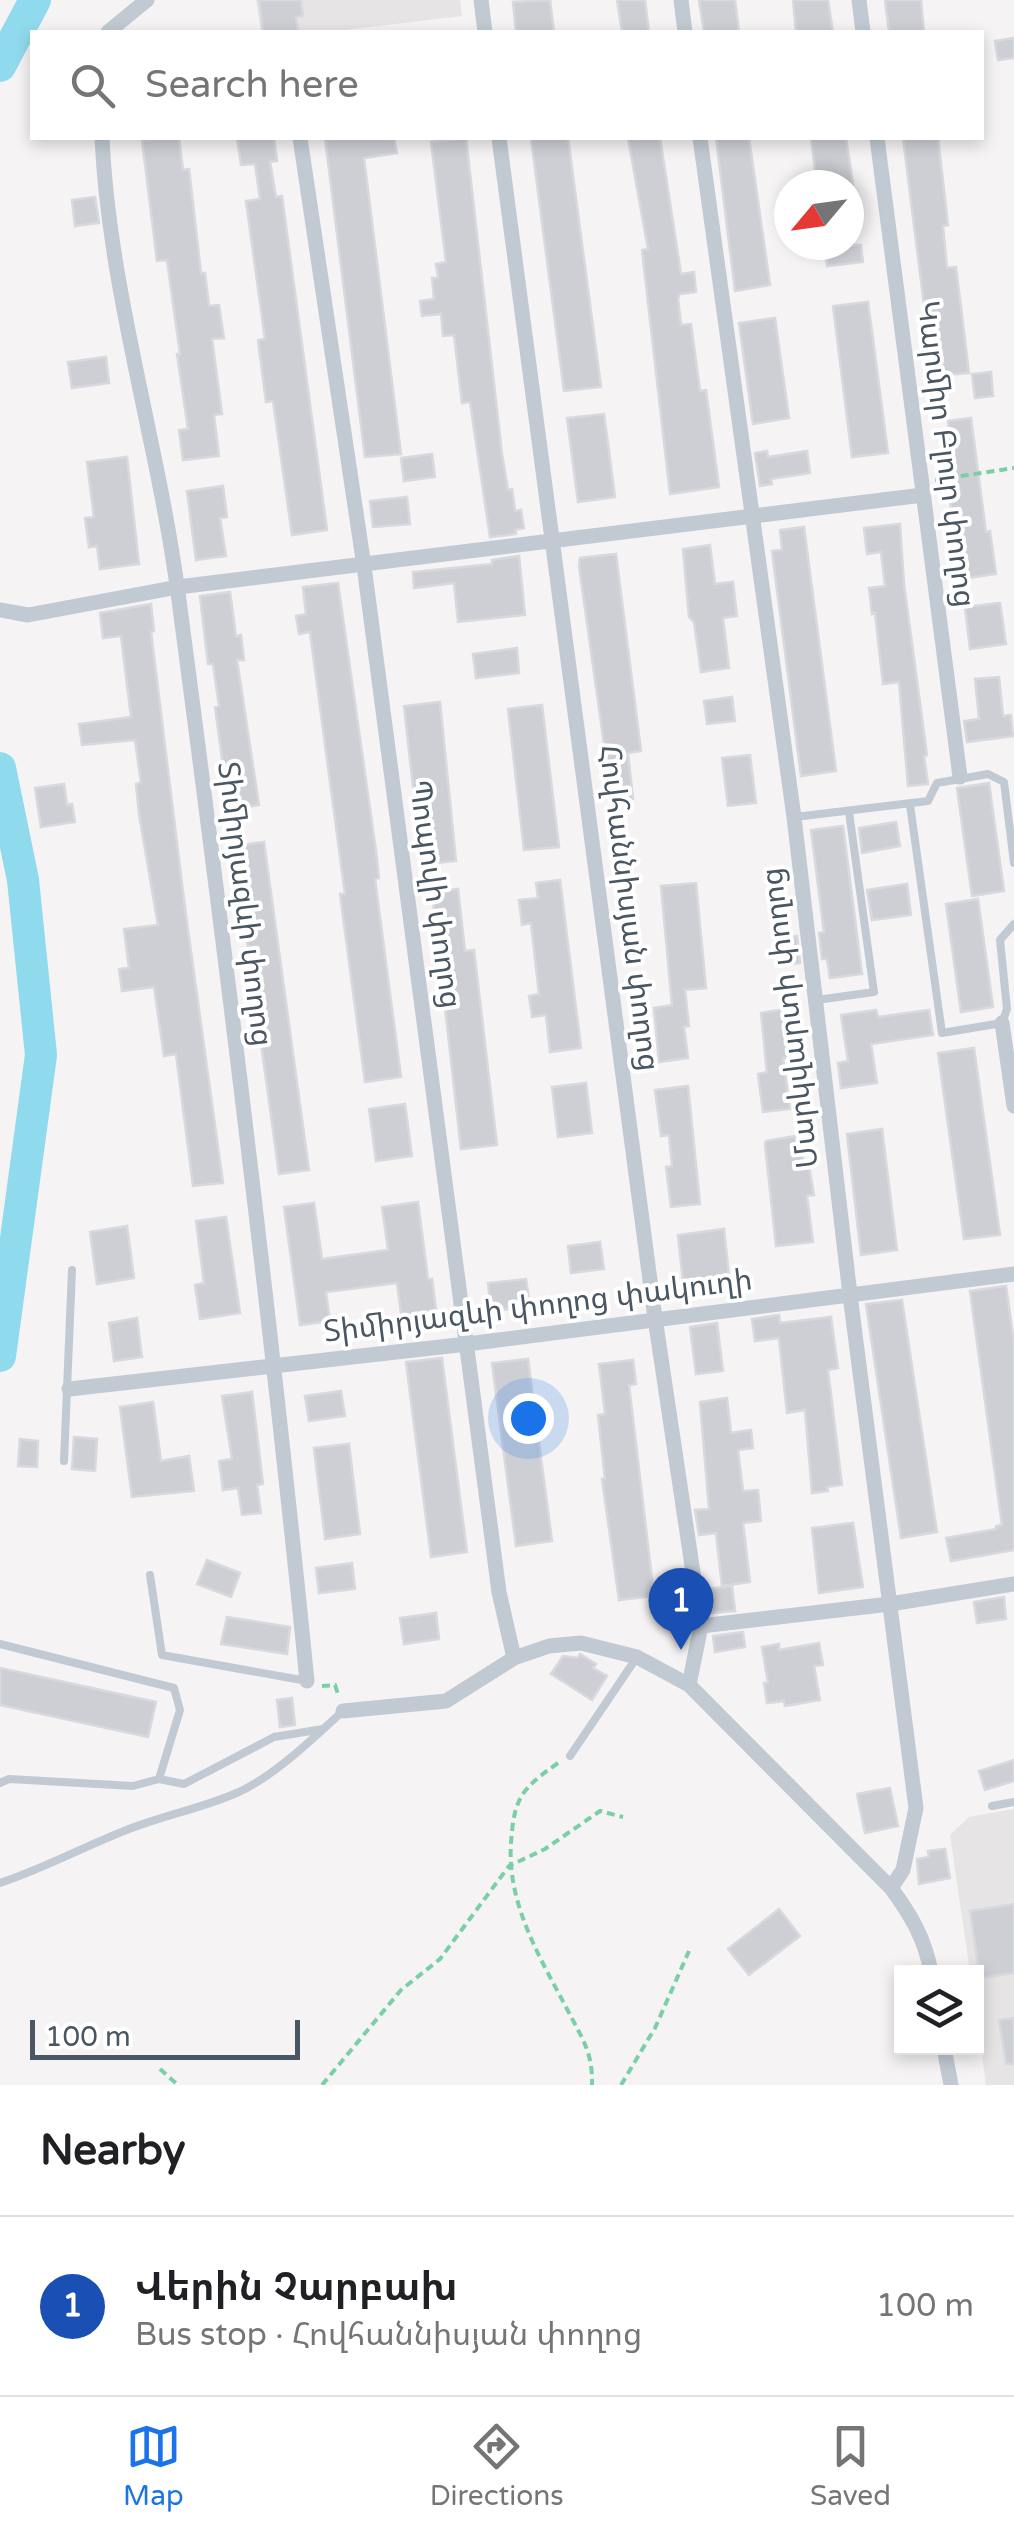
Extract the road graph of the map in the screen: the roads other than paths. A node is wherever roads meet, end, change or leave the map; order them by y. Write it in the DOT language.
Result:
graph roads {
  1 [pos="147,0"];
  2 [pos="481,0"];
  3 [pos="681,0"];
  4 [pos="859,0"];
  5 [pos="110,30"];
  6 [pos="485,30"];
  7 [pos="685,30"];
  8 [pos="863,30"];
  9 [pos="102,140"];
  10 [pos="300,140"];
  11 [pos="498,140"];
  12 [pos="700,140"];
  13 [pos="877,140"];
  14 [pos="923,496"];
  15 [pos="752,516"];
  16 [pos="551,541"];
  17 [pos="364,566"];
  18 [pos="178,587"];
  19 [pos="3,611"];
  20 [pos="960,777"];
  21 [pos="910,805"];
  22 [pos="849,812"];
  23 [pos="794,817"];
  24 [pos="1014,863"];
  25 [pos="1014,924"];
  26 [pos="817,1000"];
  27 [pos="1002,1023"];
  28 [pos="1014,1106"];
  29 [pos="72,1270"];
  30 [pos="1014,1274"];
  31 [pos="850,1295"];
  32 [pos="654,1318"];
  33 [pos="467,1344"];
  34 [pos="276,1366"];
  35 [pos="69,1389"];
  36 [pos="64,1461"];
  37 [pos="150,1575"];
  38 [pos="1014,1584"];
  39 [pos="890,1604"];
  40 [pos="701,1626"];
  41 [pos="0,1644"];
  42 [pos="637,1657"];
  43 [pos="514,1658"];
  44 [pos="316,1684"];
  45 [pos="689,1685"];
  46 [pos="343,1712"];
  47 [pos="322,1730"];
  48 [pos="570,1756"];
  49 [pos="159,1780"];
  50 [pos="0,1783"];
  51 [pos="1014,1802"];
  52 [pos="992,1806"];
  53 [pos="0,1882"];
  54 [pos="890,1888"];
  55 [pos="930,1965"];
  56 [pos="945,2055"];
  57 [pos="951,2085"];
  1 -- 5 [label="street"];
  2 -- 6 [label="street"];
  3 -- 7 [label="street"];
  4 -- 8 [label="street"];
  9 -- 18 [label="street, Տիմիրյազևի փողոց"];
  10 -- 17 [label="street, Պոպովի փողոց"];
  11 -- 16 [label="street, Հովհաննիսյան փողոց"];
  12 -- 15 [label="street, Մարկվարտի փողոց"];
  13 -- 14 [label="street, Կարմիր Բլուր փողոց"];
  14 -- 15 [label="street"];
  14 -- 20 [label="street, Կարմիր Բլուր փողոց"];
  15 -- 16 [label="street"];
  15 -- 23 [label="street, Մարկվարտի փողոց"];
  16 -- 17 [label="street"];
  16 -- 32 [label="street, Հովհաննիսյան փողոց"];
  17 -- 18 [label="street"];
  17 -- 33 [label="street, Պոպովի փողոց"];
  18 -- 19 [label="street"];
  18 -- 34 [label="street, Տիմիրյազևի փողոց"];
  20 -- 21 [label="lane"];
  20 -- 24 [label="lane"];
  21 -- 22 [label="lane"];
  21 -- 27 [label="lane"];
  22 -- 23 [label="lane"];
  22 -- 26 [label="lane"];
  23 -- 26 [label="street, Մարկվարտի փողոց"];
  25 -- 27 [label="lane"];
  26 -- 31 [label="street, Մարկվարտի փողոց"];
  27 -- 28 [label="street"];
  29 -- 35 [label="lane"];
  30 -- 31 [label="street, Տիմիրյազևի փողոց փակուղի"];
  31 -- 32 [label="street, Տիմիրյազևի փողոց փակուղի"];
  31 -- 39 [label="street, Մարկվարտի փողոց"];
  32 -- 33 [label="street, Տիմիրյազևի փողոց փակուղի"];
  32 -- 40 [label="street, Հովհաննիսյան փողոց"];
  33 -- 34 [label="street, Տիմիրյազևի փողոց փակուղի"];
  33 -- 43 [label="street, Պոպովի փողոց"];
  34 -- 35 [label="street, Տիմիրյազևի փողոց փակուղի"];
  34 -- 44 [label="street, Տիմիրյազևի փողոց"];
  35 -- 36 [label="lane"];
  37 -- 44 [label="lane"];
  38 -- 39 [label="street"];
  39 -- 40 [label="street"];
  39 -- 54 [label="street, Մարկվարտի փողոց"];
  40 -- 45 [label="street, Հովհաննիսյան փողոց"];
  41 -- 49 [label="lane"];
  42 -- 43 [label="street"];
  42 -- 45 [label="street"];
  42 -- 48 [label="lane"];
  43 -- 46 [label="street"];
  45 -- 54 [label="street"];
  46 -- 47 [label="lane"];
  47 -- 49 [label="lane"];
  47 -- 53 [label="lane"];
  49 -- 50 [label="lane"];
  51 -- 52 [label="lane"];
  54 -- 55 [label="street"];
  56 -- 57 [label="street"];
}
